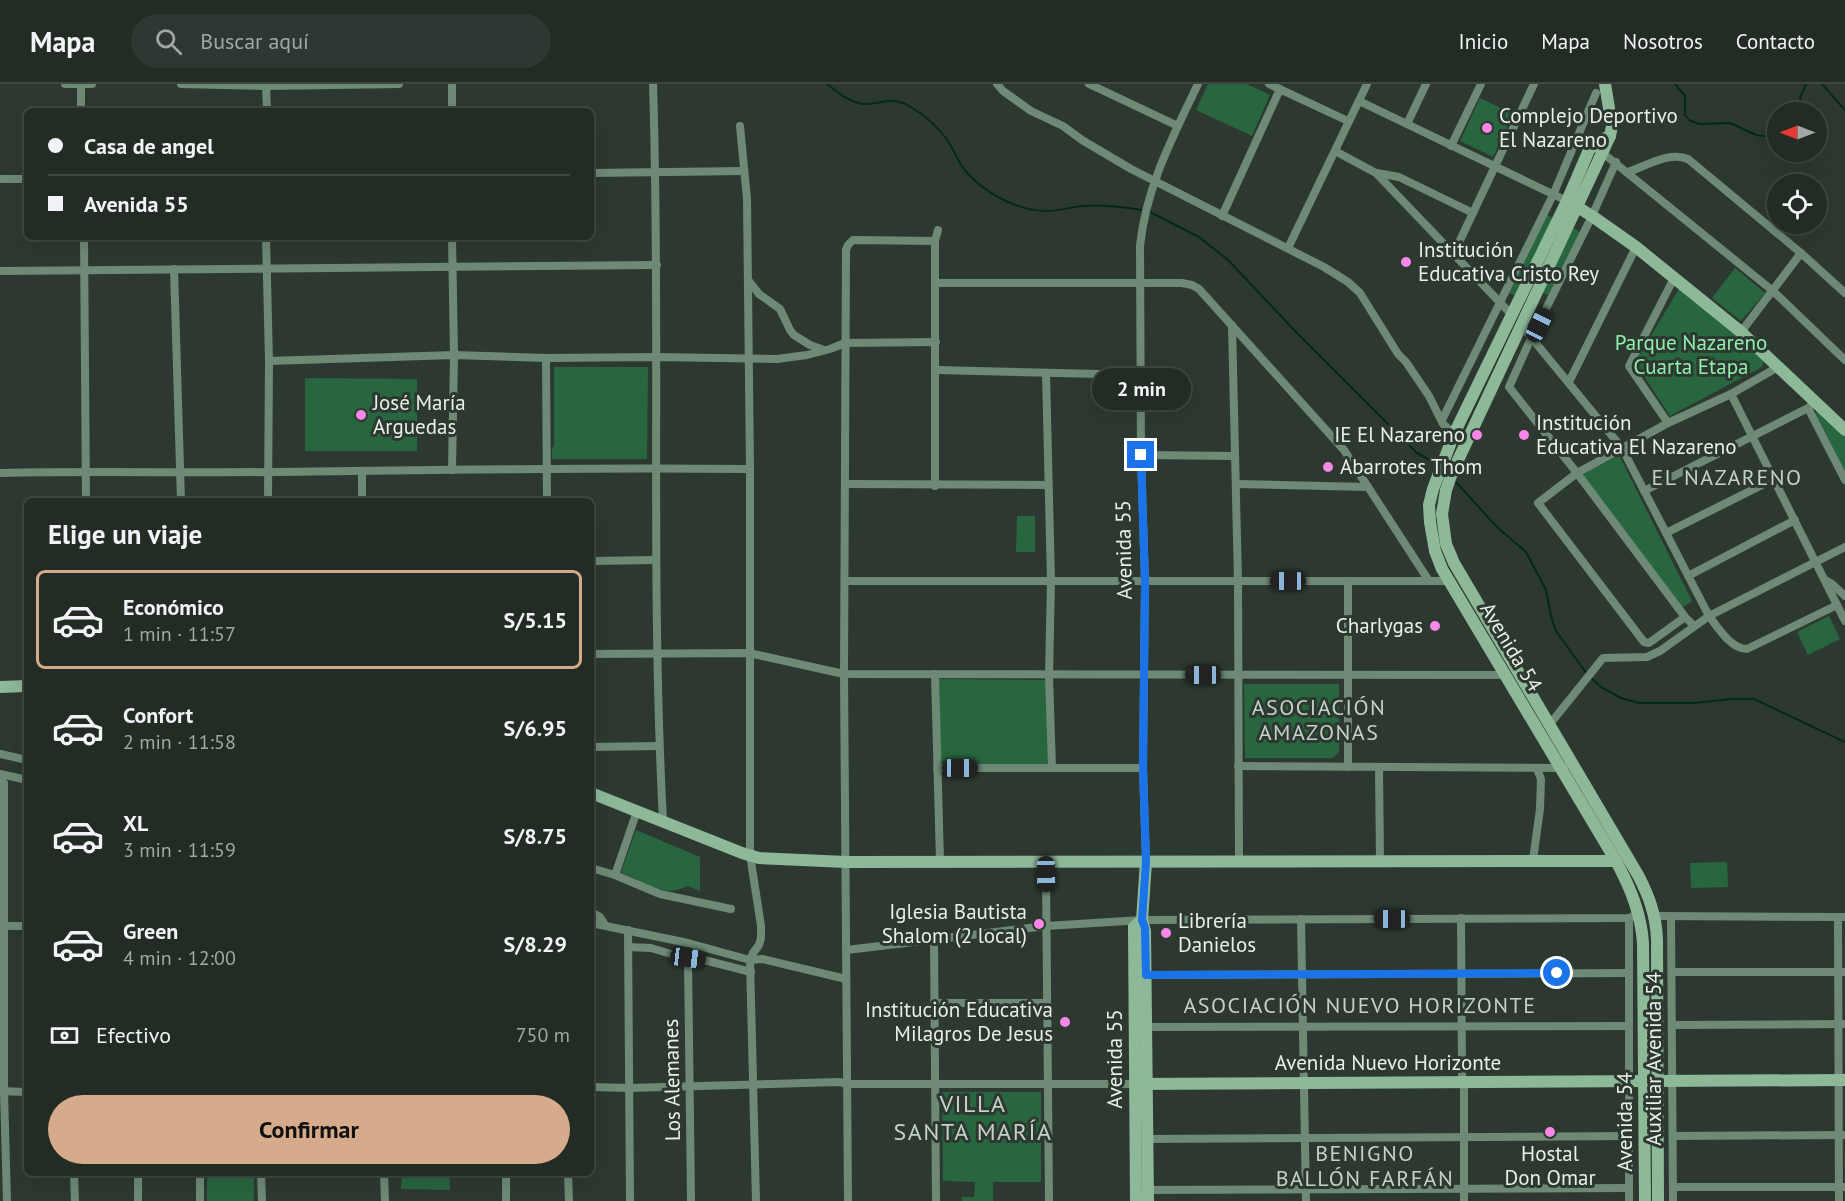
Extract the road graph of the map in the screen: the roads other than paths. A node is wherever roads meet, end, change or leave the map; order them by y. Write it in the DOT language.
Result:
graph roads {
  1 [pos="65,84"];
  2 [pos="81,84"];
  3 [pos="92,84"];
  4 [pos="181,84"];
  5 [pos="399,84"];
  6 [pos="452,84"];
  7 [pos="653,84"];
  8 [pos="1089,84"];
  9 [pos="1198,84"];
  10 [pos="1269,84"];
  11 [pos="1367,84"];
  12 [pos="1426,84"];
  13 [pos="1481,84"];
  14 [pos="1534,84"];
  15 [pos="266,85"];
  16 [pos="1002,86"];
  17 [pos="1601,88"];
  18 [pos="1280,89"];
  19 [pos="1359,101"];
  20 [pos="81,108"];
  21 [pos="267,108"];
  22 [pos="452,108"];
  23 [pos="1348,121"];
  24 [pos="1407,124"];
  25 [pos="740,126"];
  26 [pos="1178,126"];
  27 [pos="1451,146"];
  28 [pos="1597,149"];
  29 [pos="1335,151"];
  30 [pos="1616,162"];
  31 [pos="1495,168"];
  32 [pos="744,171"];
  33 [pos="656,172"];
  34 [pos="1628,172"];
  35 [pos="594,173"];
  36 [pos="1376,173"];
  37 [pos="0,179"];
  38 [pos="24,179"];
  39 [pos="1154,181"];
  40 [pos="1553,195"];
  41 [pos="1572,204"];
  42 [pos="1473,213"];
  43 [pos="1222,216"];
  44 [pos="1592,216"];
  45 [pos="938,230"];
  46 [pos="84,240"];
  47 [pos="266,240"];
  48 [pos="452,240"];
  49 [pos="935,241"];
  50 [pos="1288,248"];
  51 [pos="1636,248"];
  52 [pos="1454,253"];
  53 [pos="1801,253"];
  54 [pos="657,265"];
  55 [pos="452,266"];
  56 [pos="268,267"];
  57 [pos="174,269"];
  58 [pos="85,270"];
  59 [pos="0,271"];
  60 [pos="1674,278"];
  61 [pos="747,280"];
  62 [pos="1139,282"];
  63 [pos="936,283"];
  64 [pos="1773,291"];
  65 [pos="1845,293"];
  66 [pos="1500,302"];
  67 [pos="1511,314"];
  68 [pos="1521,325"];
  69 [pos="1232,326"];
  70 [pos="1741,332"];
  71 [pos="1532,338"];
  72 [pos="936,342"];
  73 [pos="845,343"];
  74 [pos="824,351"];
  75 [pos="454,356"];
  76 [pos="657,357"];
  77 [pos="546,358"];
  78 [pos="748,359"];
  79 [pos="1845,360"];
  80 [pos="269,361"];
  81 [pos="1778,367"];
  82 [pos="936,370"];
  83 [pos="1046,373"];
  84 [pos="1141,375"];
  85 [pos="1569,382"];
  86 [pos="1731,394"];
  87 [pos="1811,405"];
  88 [pos="1442,420"];
  89 [pos="1668,423"];
  90 [pos="1845,430"];
  91 [pos="1454,434"];
  92 [pos="1753,437"];
  93 [pos="1622,448"];
  94 [pos="1141,455"];
  95 [pos="1235,456"];
  96 [pos="547,467"];
  97 [pos="657,468"];
  98 [pos="750,469"];
  99 [pos="452,470"];
  100 [pos="85,471"];
  101 [pos="362,471"];
  102 [pos="180,472"];
  103 [pos="267,472"];
  104 [pos="0,473"];
  105 [pos="1577,473"];
  106 [pos="1774,479"];
  107 [pos="1845,480"];
  108 [pos="846,484"];
  109 [pos="1236,484"];
  110 [pos="1048,485"];
  111 [pos="935,486"];
  112 [pos="1368,487"];
  113 [pos="1644,492"];
  114 [pos="86,498"];
  115 [pos="181,498"];
  116 [pos="268,498"];
  117 [pos="362,498"];
  118 [pos="547,498"];
  119 [pos="1795,520"];
  120 [pos="1666,533"];
  121 [pos="1845,547"];
  122 [pos="656,560"];
  123 [pos="594,561"];
  124 [pos="1816,562"];
  125 [pos="1688,576"];
  126 [pos="1429,580"];
  127 [pos="1825,580"];
  128 [pos="1051,581"];
  129 [pos="1238,581"];
  130 [pos="1348,581"];
  131 [pos="1448,581"];
  132 [pos="845,582"];
  133 [pos="1145,582"];
  134 [pos="1845,596"];
  135 [pos="1837,605"];
  136 [pos="1709,616"];
  137 [pos="1685,617"];
  138 [pos="1845,621"];
  139 [pos="1694,626"];
  140 [pos="657,653"];
  141 [pos="749,653"];
  142 [pos="594,654"];
  143 [pos="844,674"];
  144 [pos="934,674"];
  145 [pos="1238,675"];
  146 [pos="1348,675"];
  147 [pos="1505,675"];
  148 [pos="1050,676"];
  149 [pos="1144,676"];
  150 [pos="24,686"];
  151 [pos="0,687"];
  152 [pos="1550,724"];
  153 [pos="659,746"];
  154 [pos="594,747"];
  155 [pos="0,754"];
  156 [pos="24,759"];
  157 [pos="1238,766"];
  158 [pos="1575,766"];
  159 [pos="1348,767"];
  160 [pos="937,768"];
  161 [pos="1052,768"];
  162 [pos="1143,768"];
  163 [pos="1379,768"];
  164 [pos="1537,769"];
  165 [pos="1561,769"];
  166 [pos="0,776"];
  167 [pos="24,780"];
  168 [pos="594,794"];
  169 [pos="638,812"];
  170 [pos="663,821"];
  171 [pos="750,855"];
  172 [pos="1533,860"];
  173 [pos="1380,861"];
  174 [pos="1616,861"];
  175 [pos="846,862"];
  176 [pos="940,862"];
  177 [pos="1146,862"];
  178 [pos="1239,862"];
  179 [pos="594,868"];
  180 [pos="1046,874"];
  181 [pos="615,875"];
  182 [pos="731,909"];
  183 [pos="594,914"];
  184 [pos="1634,915"];
  185 [pos="1655,916"];
  186 [pos="1671,917"];
  187 [pos="1841,917"];
  188 [pos="1461,918"];
  189 [pos="1301,919"];
  190 [pos="1142,920"];
  191 [pos="594,924"];
  192 [pos="2,926"];
  193 [pos="24,926"];
  194 [pos="605,926"];
  195 [pos="1046,926"];
  196 [pos="628,930"];
  197 [pos="934,940"];
  198 [pos="628,946"];
  199 [pos="847,951"];
  200 [pos="688,958"];
  201 [pos="750,960"];
  202 [pos="751,972"];
  203 [pos="1672,972"];
  204 [pos="1842,972"];
  205 [pos="1629,973"];
  206 [pos="1302,974"];
  207 [pos="1461,974"];
  208 [pos="1146,975"];
  209 [pos="846,980"];
  210 [pos="935,1003"];
  211 [pos="1047,1004"];
  212 [pos="1842,1024"];
  213 [pos="1673,1025"];
  214 [pos="1461,1026"];
  215 [pos="1629,1026"];
  216 [pos="1146,1028"];
  217 [pos="1303,1028"];
  218 [pos="1645,1080"];
  219 [pos="1658,1080"];
  220 [pos="1842,1080"];
  221 [pos="1629,1081"];
  222 [pos="1673,1081"];
  223 [pos="1464,1082"];
  224 [pos="1304,1083"];
  225 [pos="754,1084"];
  226 [pos="848,1084"];
  227 [pos="1141,1084"];
  228 [pos="935,1085"];
  229 [pos="1048,1085"];
  230 [pos="690,1086"];
  231 [pos="594,1087"];
  232 [pos="629,1088"];
  233 [pos="2,1091"];
  234 [pos="24,1092"];
  235 [pos="1843,1135"];
  236 [pos="1629,1136"];
  237 [pos="1673,1136"];
  238 [pos="1305,1138"];
  239 [pos="1464,1138"];
  240 [pos="1148,1139"];
  241 [pos="75,1176"];
  242 [pos="138,1176"];
  243 [pos="200,1176"];
  244 [pos="261,1176"];
  245 [pos="384,1176"];
  246 [pos="506,1176"];
  247 [pos="568,1176"];
  248 [pos="1673,1187"];
  249 [pos="1842,1187"];
  250 [pos="1629,1188"];
  251 [pos="1464,1189"];
  252 [pos="1306,1190"];
  253 [pos="1148,1196"];
  254 [pos="7,1201"];
  255 [pos="75,1201"];
  256 [pos="138,1201"];
  257 [pos="200,1201"];
  258 [pos="262,1201"];
  259 [pos="385,1201"];
  260 [pos="506,1201"];
  261 [pos="569,1201"];
  262 [pos="630,1201"];
  263 [pos="692,1201"];
  264 [pos="756,1201"];
  265 [pos="848,1201"];
  266 [pos="936,1201"];
  267 [pos="1049,1201"];
  268 [pos="1136,1201"];
  269 [pos="1306,1201"];
  270 [pos="1464,1201"];
  271 [pos="1629,1201"];
  272 [pos="1645,1201"];
  273 [pos="1658,1201"];
  274 [pos="1673,1201"];
  275 [pos="1839,1201"];
  1 -- 2 [label="street"];
  2 -- 3 [label="street"];
  2 -- 20 [label="street"];
  4 -- 15 [label="street"];
  5 -- 15 [label="street"];
  6 -- 22 [label="street"];
  7 -- 33 [label="street"];
  8 -- 26 [label="street"];
  9 -- 26 [label="street, Avenida 55"];
  10 -- 18 [label="street"];
  11 -- 19 [label="street"];
  12 -- 24 [label="street"];
  13 -- 27 [label="street"];
  14 -- 31 [label="street"];
  15 -- 21 [label="street"];
  16 -- 39 [label="street"];
  17 -- 28 [label="street, Avenida 54"];
  17 -- 40 [label="street"];
  18 -- 23 [label="street"];
  18 -- 43 [label="street"];
  19 -- 23 [label="street"];
  19 -- 24 [label="street"];
  23 -- 29 [label="street"];
  24 -- 27 [label="street"];
  25 -- 32 [label="street"];
  26 -- 39 [label="street, Avenida 55"];
  27 -- 31 [label="street"];
  28 -- 30 [label="street"];
  28 -- 41 [label="street, Avenida 54"];
  29 -- 36 [label="street"];
  29 -- 50 [label="street"];
  30 -- 34 [label="street"];
  30 -- 44 [label="street"];
  31 -- 40 [label="street"];
  31 -- 42 [label="street"];
  32 -- 33 [label="street"];
  32 -- 61 [label="street"];
  33 -- 35 [label="street"];
  33 -- 54 [label="street"];
  34 -- 53 [label="street"];
  34 -- 64 [label="street"];
  36 -- 42 [label="street"];
  36 -- 52 [label="street"];
  37 -- 38 [label="street"];
  39 -- 43 [label="street"];
  39 -- 62 [label="street, Avenida 55"];
  40 -- 41 [label="street"];
  40 -- 66 [label="street"];
  41 -- 44 [label="street"];
  41 -- 67 [label="street, Avenida 54"];
  41 -- 68 [label="street, Avenida 54"];
  42 -- 52 [label="street"];
  43 -- 50 [label="street"];
  44 -- 51 [label="street"];
  44 -- 71 [label="street"];
  45 -- 49 [label="street"];
  46 -- 58 [label="street"];
  47 -- 56 [label="street"];
  48 -- 55 [label="street"];
  49 -- 63 [label="street"];
  49 -- 73 [label="street"];
  50 -- 88 [label="street"];
  51 -- 60 [label="street"];
  51 -- 85 [label="street"];
  52 -- 66 [label="street"];
  53 -- 64 [label="street"];
  53 -- 65 [label="street"];
  54 -- 55 [label="street"];
  54 -- 76 [label="street"];
  55 -- 56 [label="street"];
  55 -- 75 [label="street"];
  56 -- 57 [label="street"];
  56 -- 80 [label="street"];
  57 -- 58 [label="street"];
  57 -- 102 [label="street"];
  58 -- 59 [label="street"];
  58 -- 100 [label="street"];
  60 -- 70 [label="street"];
  60 -- 89 [label="street"];
  61 -- 74 [label="street"];
  61 -- 78 [label="street"];
  62 -- 63 [label="street"];
  62 -- 69 [label="street"];
  62 -- 84 [label="street, Avenida 55"];
  63 -- 72 [label="street"];
  64 -- 70 [label="street"];
  64 -- 79 [label="street"];
  66 -- 67 [label="street"];
  66 -- 88 [label="street"];
  67 -- 91 [label="street, Avenida 54"];
  68 -- 71 [label="street"];
  68 -- 152 [label="street, Avenida 54"];
  69 -- 95 [label="street"];
  69 -- 112 [label="street"];
  70 -- 81 [label="street"];
  71 -- 85 [label="street"];
  71 -- 105 [label="street"];
  72 -- 73 [label="street"];
  72 -- 82 [label="street"];
  73 -- 74 [label="street"];
  73 -- 108 [label="street"];
  74 -- 78 [label="street"];
  75 -- 77 [label="street"];
  75 -- 80 [label="street"];
  75 -- 99 [label="street"];
  76 -- 77 [label="street"];
  76 -- 78 [label="street"];
  76 -- 97 [label="street"];
  77 -- 96 [label="street"];
  78 -- 98 [label="street"];
  80 -- 103 [label="street"];
  81 -- 86 [label="street"];
  81 -- 87 [label="street"];
  82 -- 83 [label="street"];
  82 -- 111 [label="street"];
  83 -- 84 [label="street"];
  83 -- 110 [label="street"];
  84 -- 94 [label="street, Avenida 55"];
  85 -- 93 [label="street"];
  86 -- 89 [label="street"];
  86 -- 92 [label="street"];
  87 -- 90 [label="street"];
  87 -- 92 [label="street"];
  87 -- 107 [label="street"];
  88 -- 91 [label="street"];
  89 -- 93 [label="street"];
  91 -- 131 [label="street, Avenida 54"];
  92 -- 106 [label="street"];
  92 -- 113 [label="street"];
  93 -- 105 [label="street"];
  93 -- 113 [label="street"];
  94 -- 95 [label="street"];
  94 -- 133 [label="street, Avenida 55"];
  95 -- 109 [label="street"];
  96 -- 97 [label="street"];
  96 -- 99 [label="street"];
  96 -- 118 [label="street"];
  97 -- 98 [label="street"];
  97 -- 122 [label="street"];
  98 -- 141 [label="street"];
  99 -- 101 [label="street"];
  100 -- 102 [label="street"];
  100 -- 104 [label="street"];
  100 -- 114 [label="street"];
  101 -- 103 [label="street"];
  101 -- 117 [label="street"];
  102 -- 103 [label="street"];
  102 -- 115 [label="street"];
  103 -- 116 [label="street"];
  105 -- 137 [label="street"];
  105 -- 137 [label="street"];
  106 -- 119 [label="street"];
  106 -- 120 [label="street"];
  108 -- 111 [label="street"];
  108 -- 132 [label="street"];
  109 -- 112 [label="street"];
  109 -- 129 [label="street"];
  110 -- 111 [label="street"];
  110 -- 128 [label="street"];
  112 -- 126 [label="street"];
  113 -- 120 [label="street"];
  119 -- 124 [label="street"];
  119 -- 125 [label="street"];
  120 -- 125 [label="street"];
  121 -- 124 [label="street"];
  122 -- 123 [label="street"];
  122 -- 140 [label="street"];
  124 -- 127 [label="street"];
  124 -- 136 [label="street"];
  125 -- 136 [label="street"];
  126 -- 130 [label="street"];
  126 -- 131 [label="street"];
  127 -- 134 [label="street"];
  127 -- 135 [label="street"];
  128 -- 132 [label="street"];
  128 -- 133 [label="street"];
  128 -- 148 [label="street"];
  129 -- 130 [label="street"];
  129 -- 133 [label="street"];
  129 -- 145 [label="street"];
  130 -- 146 [label="street"];
  131 -- 147 [label="street, Avenida 54"];
  132 -- 143 [label="street"];
  133 -- 149 [label="street, Avenida 55"];
  135 -- 136 [label="street"];
  135 -- 138 [label="street"];
  136 -- 139 [label="street"];
  137 -- 139 [label="street"];
  139 -- 152 [label="street"];
  140 -- 141 [label="street"];
  140 -- 142 [label="street"];
  140 -- 153 [label="street"];
  141 -- 143 [label="street"];
  141 -- 171 [label="street"];
  143 -- 144 [label="street"];
  143 -- 175 [label="street"];
  144 -- 148 [label="street"];
  144 -- 160 [label="street"];
  145 -- 146 [label="street"];
  145 -- 149 [label="street"];
  145 -- 157 [label="street"];
  146 -- 147 [label="street"];
  146 -- 159 [label="street"];
  147 -- 165 [label="street, Avenida 54"];
  148 -- 149 [label="street"];
  148 -- 161 [label="street"];
  149 -- 162 [label="street, Avenida 55"];
  150 -- 151 [label="street"];
  152 -- 158 [label="street, Avenida 54"];
  153 -- 154 [label="street"];
  153 -- 170 [label="street"];
  155 -- 156 [label="street"];
  157 -- 159 [label="street"];
  157 -- 178 [label="street"];
  158 -- 165 [label="street"];
  158 -- 185 [label="street, Avenida 54"];
  159 -- 163 [label="street"];
  160 -- 161 [label="street"];
  160 -- 176 [label="street"];
  161 -- 162 [label="street"];
  162 -- 177 [label="street, Avenida 55"];
  163 -- 164 [label="street"];
  163 -- 173 [label="street"];
  164 -- 165 [label="street"];
  164 -- 172 [label="street"];
  165 -- 174 [label="street, Avenida 54"];
  166 -- 167 [label="street"];
  166 -- 192 [label="street"];
  168 -- 169 [label="street"];
  169 -- 170 [label="street"];
  169 -- 181 [label="street"];
  170 -- 171 [label="street"];
  171 -- 175 [label="street"];
  171 -- 201 [label="street"];
  172 -- 173 [label="street"];
  172 -- 174 [label="street"];
  173 -- 178 [label="street"];
  174 -- 184 [label="street, Avenida 54"];
  175 -- 176 [label="street"];
  175 -- 199 [label="street"];
  176 -- 177 [label="street"];
  177 -- 178 [label="street"];
  177 -- 190 [label="street, Avenida 55"];
  179 -- 181 [label="street"];
  180 -- 195 [label="street"];
  181 -- 182 [label="street"];
  183 -- 194 [label="street"];
  184 -- 188 [label="street"];
  184 -- 205 [label="street"];
  184 -- 218 [label="street, Avenida 54"];
  185 -- 186 [label="street"];
  185 -- 219 [label="street, Avenida 54"];
  186 -- 187 [label="street"];
  186 -- 203 [label="street, Auxiliar Avenida 54"];
  187 -- 204 [label="street"];
  188 -- 189 [label="street"];
  188 -- 207 [label="street"];
  189 -- 190 [label="street"];
  189 -- 206 [label="street"];
  190 -- 195 [label="street"];
  190 -- 208 [label="street, Avenida 55"];
  190 -- 227 [label="street, Avenida 55"];
  191 -- 194 [label="street"];
  192 -- 193 [label="street"];
  192 -- 233 [label="street"];
  194 -- 196 [label="street"];
  195 -- 197 [label="street"];
  195 -- 211 [label="street"];
  196 -- 198 [label="street"];
  196 -- 201 [label="street"];
  197 -- 199 [label="street"];
  197 -- 210 [label="street"];
  198 -- 200 [label="street"];
  198 -- 232 [label="street"];
  199 -- 209 [label="street"];
  200 -- 202 [label="street"];
  200 -- 230 [label="street, Los Alemanes"];
  201 -- 202 [label="street"];
  201 -- 209 [label="street"];
  202 -- 225 [label="street"];
  203 -- 204 [label="street"];
  203 -- 213 [label="street, Auxiliar Avenida 54"];
  204 -- 212 [label="street"];
  205 -- 207 [label="street"];
  205 -- 215 [label="street"];
  206 -- 207 [label="street"];
  206 -- 208 [label="street"];
  206 -- 217 [label="street"];
  207 -- 214 [label="street"];
  208 -- 216 [label="street, Avenida 55"];
  209 -- 226 [label="street"];
  210 -- 211 [label="street"];
  210 -- 228 [label="street"];
  211 -- 229 [label="street"];
  212 -- 213 [label="street"];
  212 -- 220 [label="street"];
  213 -- 222 [label="street, Auxiliar Avenida 54"];
  214 -- 215 [label="street"];
  214 -- 217 [label="street"];
  214 -- 223 [label="street"];
  215 -- 221 [label="street"];
  216 -- 217 [label="street"];
  216 -- 227 [label="street, Avenida 55"];
  217 -- 224 [label="street"];
  218 -- 219 [label="street, Avenida Nuevo Horizonte"];
  218 -- 221 [label="street, Avenida Nuevo Horizonte"];
  218 -- 272 [label="street, Avenida 54"];
  219 -- 222 [label="street, Avenida Nuevo Horizonte"];
  219 -- 273 [label="street, Avenida 54"];
  220 -- 222 [label="street"];
  220 -- 235 [label="street"];
  221 -- 223 [label="street, Avenida Nuevo Horizonte"];
  221 -- 236 [label="street"];
  222 -- 237 [label="street, Auxiliar Avenida 54"];
  223 -- 224 [label="street, Avenida Nuevo Horizonte"];
  223 -- 239 [label="street"];
  224 -- 227 [label="street, Avenida Nuevo Horizonte"];
  224 -- 238 [label="street"];
  225 -- 226 [label="street"];
  225 -- 230 [label="street"];
  225 -- 264 [label="street"];
  226 -- 228 [label="street"];
  226 -- 265 [label="street"];
  227 -- 229 [label="street"];
  227 -- 240 [label="street, Avenida 55"];
  227 -- 268 [label="street, Avenida 55"];
  228 -- 229 [label="street"];
  228 -- 266 [label="street"];
  229 -- 267 [label="street"];
  230 -- 232 [label="street"];
  230 -- 263 [label="street, Los Alemanes"];
  231 -- 232 [label="street"];
  232 -- 262 [label="street"];
  233 -- 234 [label="street"];
  233 -- 254 [label="street"];
  235 -- 237 [label="street"];
  235 -- 249 [label="street"];
  236 -- 239 [label="street"];
  236 -- 250 [label="street"];
  237 -- 248 [label="street, Auxiliar Avenida 54"];
  238 -- 239 [label="street"];
  238 -- 240 [label="street"];
  238 -- 252 [label="street"];
  239 -- 251 [label="street"];
  240 -- 253 [label="street, Avenida 55"];
  241 -- 255 [label="street"];
  242 -- 256 [label="street"];
  243 -- 257 [label="street"];
  244 -- 258 [label="street"];
  245 -- 259 [label="street"];
  246 -- 260 [label="street"];
  247 -- 261 [label="street"];
  248 -- 249 [label="street"];
  248 -- 274 [label="street, Auxiliar Avenida 54"];
  249 -- 275 [label="street"];
  250 -- 251 [label="street"];
  250 -- 271 [label="street"];
  251 -- 252 [label="street"];
  251 -- 270 [label="street"];
  252 -- 253 [label="street"];
  252 -- 269 [label="street"];
}
